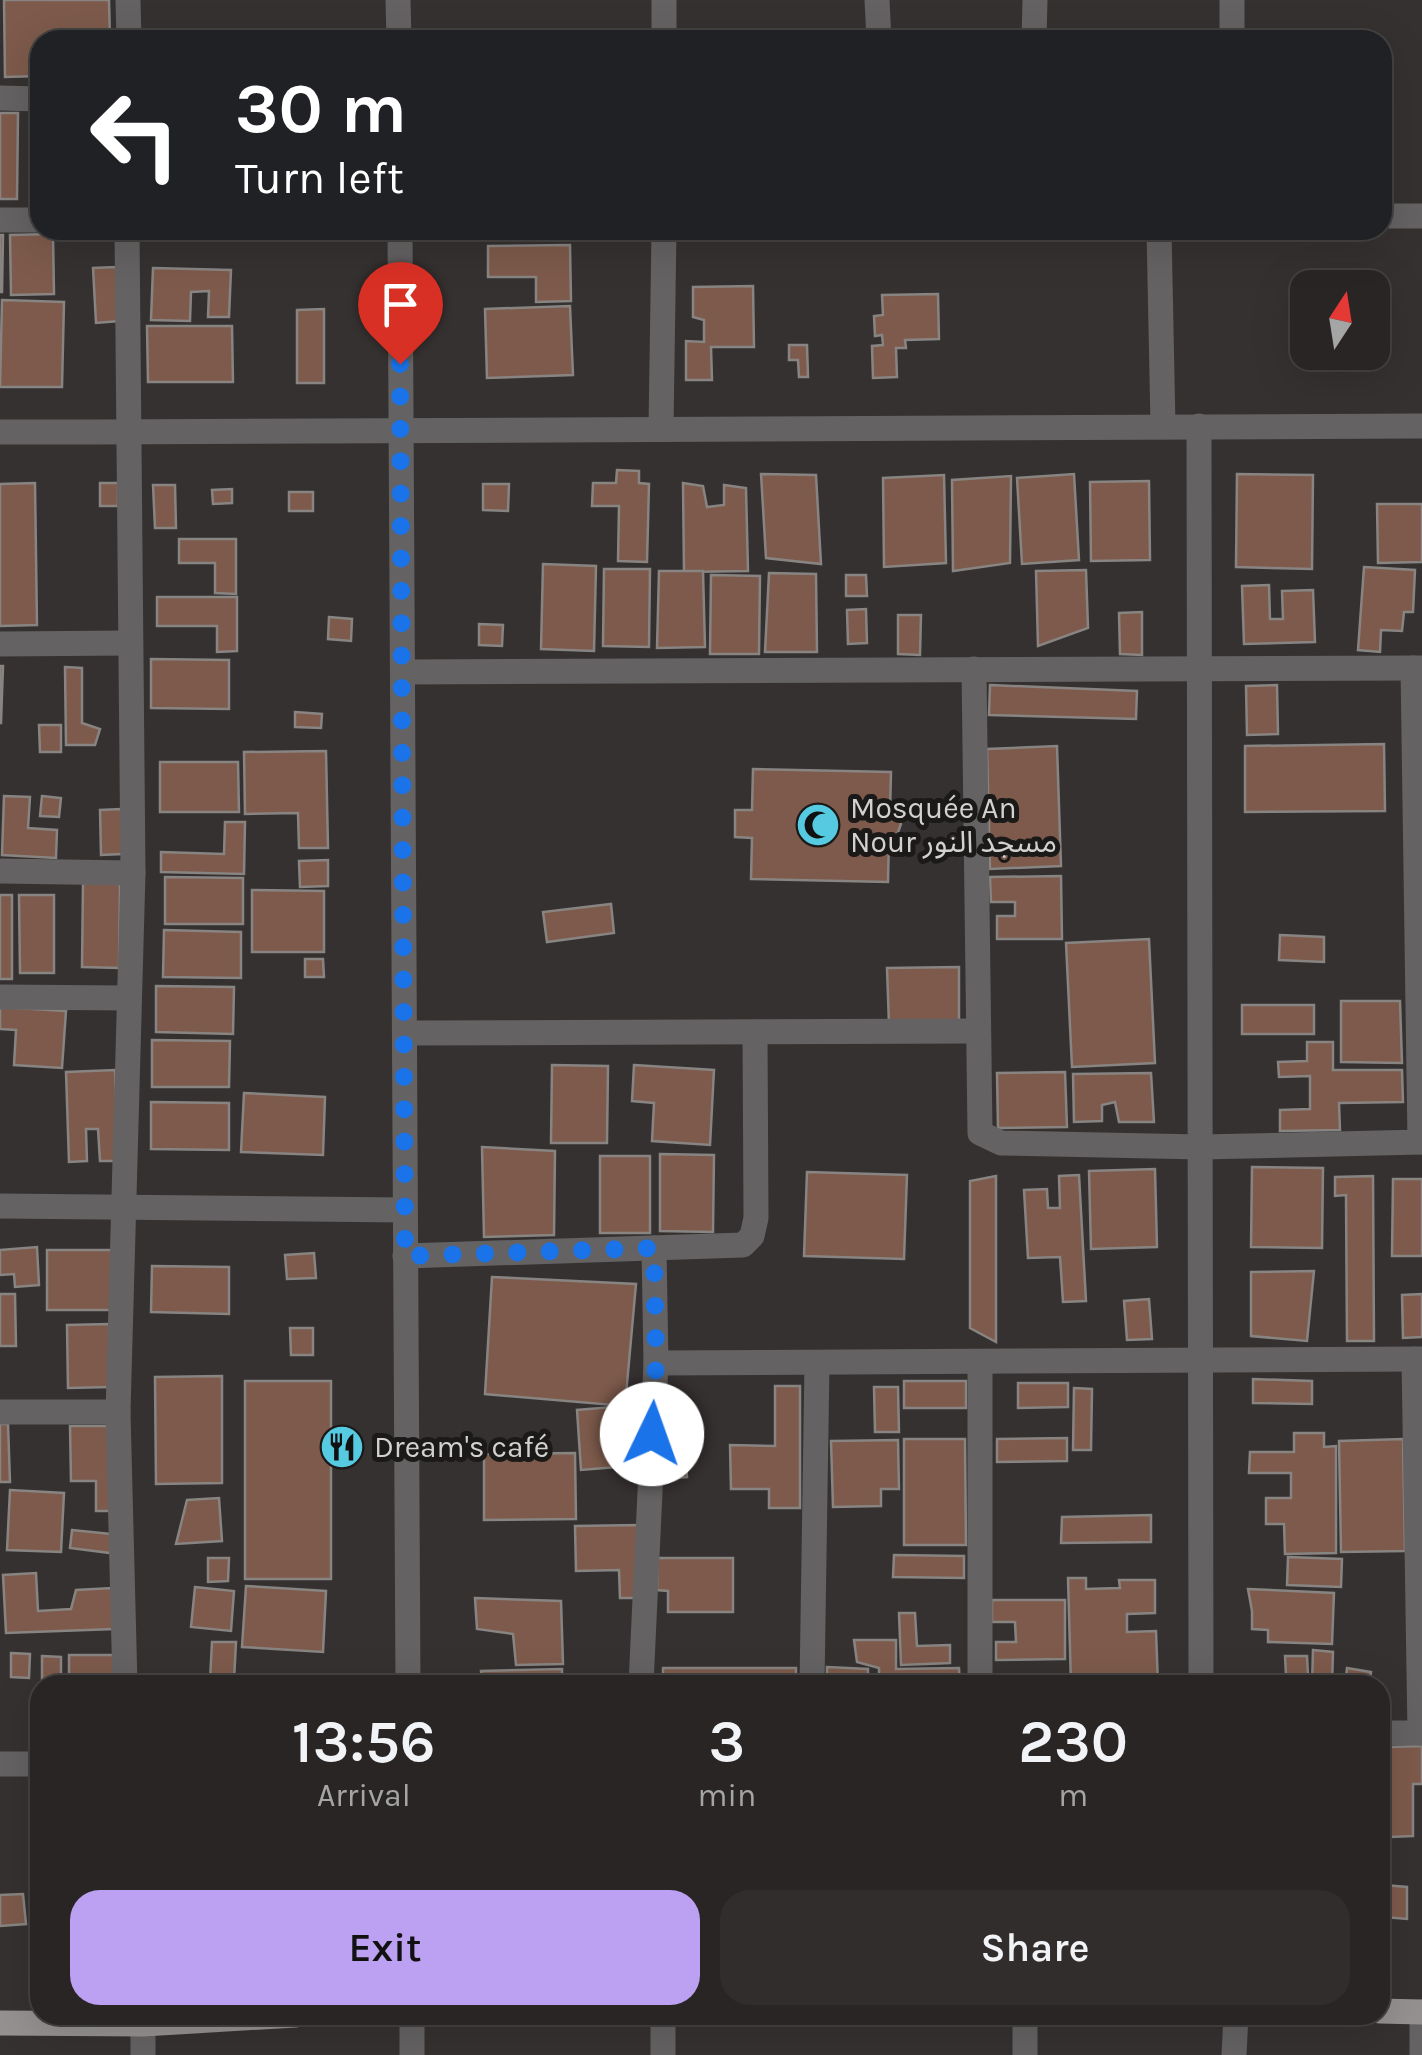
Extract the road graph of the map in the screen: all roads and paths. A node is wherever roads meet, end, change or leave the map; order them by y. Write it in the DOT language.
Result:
graph roads {
  1 [pos="128,0"];
  2 [pos="398,0"];
  3 [pos="664,0"];
  4 [pos="876,0"];
  5 [pos="1035,0"];
  6 [pos="1232,0"];
  7 [pos="128,30"];
  8 [pos="399,30"];
  9 [pos="664,30"];
  10 [pos="878,30"];
  11 [pos="1034,30"];
  12 [pos="1232,30"];
  13 [pos="0,98"];
  14 [pos="30,100"];
  15 [pos="1392,216"];
  16 [pos="1422,216"];
  17 [pos="0,220"];
  18 [pos="30,220"];
  19 [pos="126,240"];
  20 [pos="400,240"];
  21 [pos="664,240"];
  22 [pos="1159,240"];
  23 [pos="1164,426"];
  24 [pos="1199,426"];
  25 [pos="1422,426"];
  26 [pos="661,427"];
  27 [pos="401,430"];
  28 [pos="0,432"];
  29 [pos="129,434"];
  30 [pos="130,643"];
  31 [pos="0,644"];
  32 [pos="1200,668"];
  33 [pos="1418,668"];
  34 [pos="974,669"];
  35 [pos="402,672"];
  36 [pos="0,871"];
  37 [pos="133,873"];
  38 [pos="0,997"];
  39 [pos="128,998"];
  40 [pos="978,1031"];
  41 [pos="756,1032"];
  42 [pos="405,1033"];
  43 [pos="1420,1046"];
  44 [pos="1421,1142"];
  45 [pos="1201,1148"];
  46 [pos="0,1206"];
  47 [pos="124,1206"];
  48 [pos="405,1210"];
  49 [pos="654,1248"];
  50 [pos="405,1256"];
  51 [pos="1418,1359"];
  52 [pos="1202,1362"];
  53 [pos="656,1363"];
  54 [pos="817,1363"];
  55 [pos="980,1363"];
  56 [pos="0,1412"];
  57 [pos="118,1412"];
  58 [pos="125,1675"];
  59 [pos="408,1675"];
  60 [pos="641,1675"];
  61 [pos="812,1675"];
  62 [pos="980,1675"];
  63 [pos="1201,1675"];
  64 [pos="1390,1733"];
  65 [pos="1421,1733"];
  66 [pos="0,1764"];
  67 [pos="30,1764"];
  68 [pos="1390,2011"];
  69 [pos="1422,2012"];
  70 [pos="30,2022"];
  71 [pos="0,2023"];
  72 [pos="143,2025"];
  73 [pos="412,2025"];
  74 [pos="663,2025"];
  75 [pos="1025,2025"];
  76 [pos="1236,2025"];
  77 [pos="143,2055"];
  78 [pos="412,2055"];
  79 [pos="663,2055"];
  80 [pos="1025,2055"];
  81 [pos="1234,2055"];
  82 [pos="1422,2055"];
  1 -- 7 [label="street"];
  2 -- 8 [label="street"];
  3 -- 9 [label="street"];
  4 -- 10 [label="street"];
  5 -- 11 [label="street"];
  6 -- 12 [label="street"];
  13 -- 14 [label="street"];
  15 -- 16 [label="street"];
  17 -- 18 [label="street"];
  19 -- 29 [label="street"];
  20 -- 27 [label="street"];
  21 -- 26 [label="street"];
  22 -- 23 [label="street"];
  23 -- 24 [label="street"];
  23 -- 26 [label="street"];
  24 -- 25 [label="street"];
  24 -- 32 [label="street"];
  26 -- 27 [label="street"];
  27 -- 29 [label="street"];
  27 -- 35 [label="street"];
  28 -- 29 [label="street"];
  29 -- 30 [label="street"];
  30 -- 31 [label="street"];
  30 -- 37 [label="street"];
  32 -- 33 [label="street"];
  32 -- 34 [label="street"];
  32 -- 45 [label="street"];
  33 -- 43 [label="street"];
  34 -- 35 [label="street"];
  34 -- 40 [label="street"];
  35 -- 42 [label="street"];
  36 -- 37 [label="street"];
  37 -- 39 [label="street"];
  38 -- 39 [label="street"];
  39 -- 47 [label="street"];
  40 -- 41 [label="street"];
  40 -- 45 [label="street"];
  41 -- 42 [label="street"];
  41 -- 49 [label="street"];
  42 -- 48 [label="street"];
  43 -- 44 [label="street"];
  44 -- 45 [label="street"];
  45 -- 52 [label="street"];
  46 -- 47 [label="street"];
  47 -- 48 [label="street"];
  47 -- 57 [label="street"];
  48 -- 50 [label="street"];
  49 -- 50 [label="street"];
  49 -- 53 [label="street"];
  50 -- 59 [label="street"];
  51 -- 52 [label="street"];
  51 -- 65 [label="street"];
  52 -- 55 [label="street"];
  52 -- 63 [label="street"];
  53 -- 54 [label="street"];
  53 -- 60 [label="street"];
  54 -- 55 [label="street"];
  54 -- 61 [label="street"];
  55 -- 62 [label="street"];
  56 -- 57 [label="street"];
  57 -- 58 [label="street"];
  64 -- 65 [label="street"];
  66 -- 67 [label="street"];
  68 -- 69 [label="main road"];
  69 -- 82 [label="street"];
  70 -- 71 [label="main road"];
  72 -- 77 [label="street"];
  73 -- 78 [label="street"];
  74 -- 79 [label="street"];
  75 -- 80 [label="street"];
  76 -- 81 [label="street"];
}
